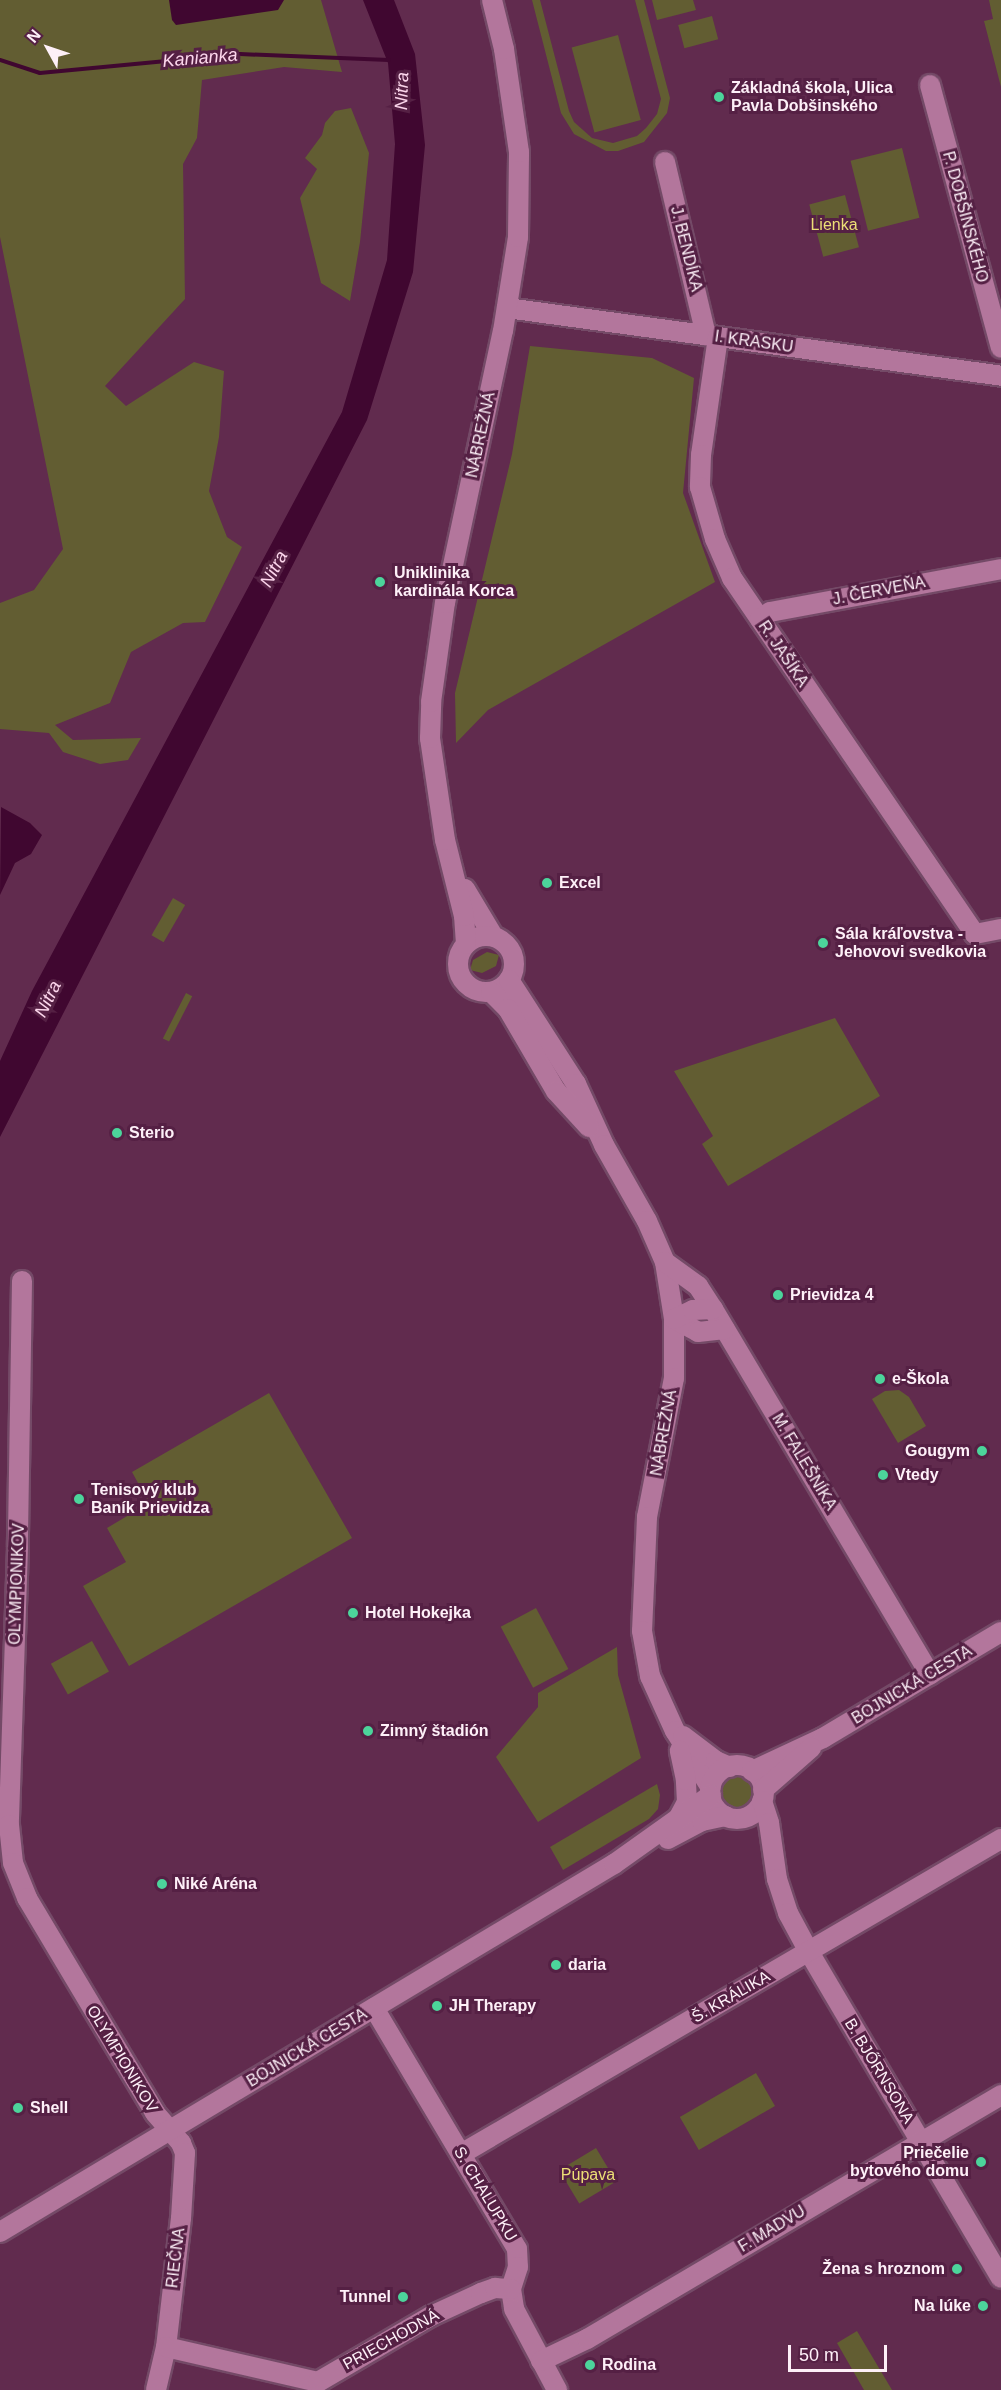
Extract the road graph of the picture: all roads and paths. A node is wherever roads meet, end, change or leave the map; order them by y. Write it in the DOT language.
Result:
graph roads {
  1 [pos="492,0"];
  2 [pos="930,85"];
  3 [pos="665,162"];
  4 [pos="507,308"];
  5 [pos="712,336"];
  6 [pos="1001,348"];
  7 [pos="1001,376"];
  8 [pos="1001,569"];
  9 [pos="760,619"];
  10 [pos="453,868"];
  11 [pos="1001,929"];
  12 [pos="493,936"];
  13 [pos="466,944"];
  14 [pos="509,980"];
  15 [pos="491,992"];
  16 [pos="604,1145"];
  17 [pos="665,1262"];
  18 [pos="22,1281"];
  19 [pos="713,1309"];
  20 [pos="674,1319"];
  21 [pos="725,1329"];
  22 [pos="1001,1632"];
  23 [pos="930,1674"];
  24 [pos="675,1731"];
  25 [pos="823,1738"];
  26 [pos="730,1767"];
  27 [pos="752,1771"];
  28 [pos="711,1791"];
  29 [pos="763,1795"];
  30 [pos="728,1817"];
  31 [pos="678,1819"];
  32 [pos="1001,1839"];
  33 [pos="773,1857"];
  34 [pos="614,1864"];
  35 [pos="808,1952"];
  36 [pos="374,2008"];
  37 [pos="1001,2095"];
  38 [pos="169,2131"];
  39 [pos="920,2142"];
  40 [pos="461,2154"];
  41 [pos="0,2232"];
  42 [pos="1001,2278"];
  43 [pos="511,2289"];
  44 [pos="166,2348"];
  45 [pos="541,2361"];
  46 [pos="320,2386"];
  47 [pos="156,2390"];
  48 [pos="557,2390"];
  1 -- 4 [label="street, NÁBREŽNÁ"];
  2 -- 6 [label="street, P. DOBŠINSKÉHO"];
  3 -- 5 [label="street, J. BENDÍKA"];
  4 -- 5 [label="street, I. KRASKU"];
  4 -- 10 [label="street, NÁBREŽNÁ"];
  5 -- 7 [label="street, I. KRASKU"];
  5 -- 9 [label="street, R. JAŠÍKA"];
  8 -- 9 [label="street, J. ČERVEŇA"];
  9 -- 11 [label="street, R. JAŠÍKA"];
  10 -- 12 [label="street, NÁBREŽNÁ"];
  10 -- 13 [label="street, NÁBREŽNÁ"];
  12 -- 13 [label="street"];
  12 -- 14 [label="street, NÁBREŽNÁ"];
  13 -- 15 [label="street, NÁBREŽNÁ"];
  14 -- 15 [label="street"];
  14 -- 16 [label="street, NÁBREŽNÁ"];
  15 -- 16 [label="street, NÁBREŽNÁ"];
  16 -- 17 [label="street, NÁBREŽNÁ"];
  17 -- 19 [label="street, M. FALEŠNÍKA"];
  17 -- 20 [label="street, NÁBREŽNÁ"];
  18 -- 38 [label="street, OLYMPIONIKOV"];
  19 -- 20 [label="street"];
  19 -- 21 [label="street, M. FALEŠNÍKA"];
  20 -- 21 [label="street"];
  20 -- 24 [label="street, NÁBREŽNÁ"];
  21 -- 23 [label="street, M. FALEŠNÍKA"];
  22 -- 23 [label="street, BOJNICKÁ CESTA"];
  23 -- 25 [label="street, BOJNICKÁ CESTA"];
  24 -- 26 [label="street, NÁBREŽNÁ"];
  24 -- 28 [label="street, NÁBREŽNÁ"];
  24 -- 31 [label="street, NÁBREŽNÁ"];
  25 -- 27 [label="street, BOJNICKÁ CESTA"];
  25 -- 29 [label="street, BOJNICKÁ CESTA"];
  26 -- 27 [label="street"];
  26 -- 28 [label="street, BOJNICKÁ CESTA"];
  27 -- 29 [label="street"];
  28 -- 30 [label="street"];
  28 -- 31 [label="street, BOJNICKÁ CESTA"];
  29 -- 30 [label="street, BOJNICKÁ CESTA"];
  29 -- 33 [label="street, B. BJŐRNSONA"];
  30 -- 33 [label="street, B. BJŐRNSONA"];
  30 -- 34 [label="street, BOJNICKÁ CESTA"];
  31 -- 34 [label="street, BOJNICKÁ CESTA"];
  32 -- 35 [label="street, Š. KRÁLIKA"];
  33 -- 35 [label="street, B. BJŐRNSONA"];
  34 -- 36 [label="street, BOJNICKÁ CESTA"];
  35 -- 39 [label="street, B. BJŐRNSONA"];
  35 -- 40 [label="street, Š. KRÁLIKA"];
  36 -- 38 [label="street, BOJNICKÁ CESTA"];
  36 -- 40 [label="street, S. CHALUPKU"];
  37 -- 39 [label="street, F. MADVU"];
  38 -- 41 [label="street, BOJNICKÁ CESTA"];
  38 -- 44 [label="street, RIEČNA"];
  39 -- 42 [label="street, B. BJŐRNSONA"];
  39 -- 45 [label="street, F. MADVU"];
  40 -- 43 [label="street, S. CHALUPKU"];
  43 -- 45 [label="street, S. CHALUPKU"];
  43 -- 46 [label="street, PRIECHODNÁ"];
  44 -- 46 [label="street, PRIECHODNÁ"];
  44 -- 47 [label="street, RIEČNA"];
  45 -- 48 [label="street, S. CHALUPKU"];
}
